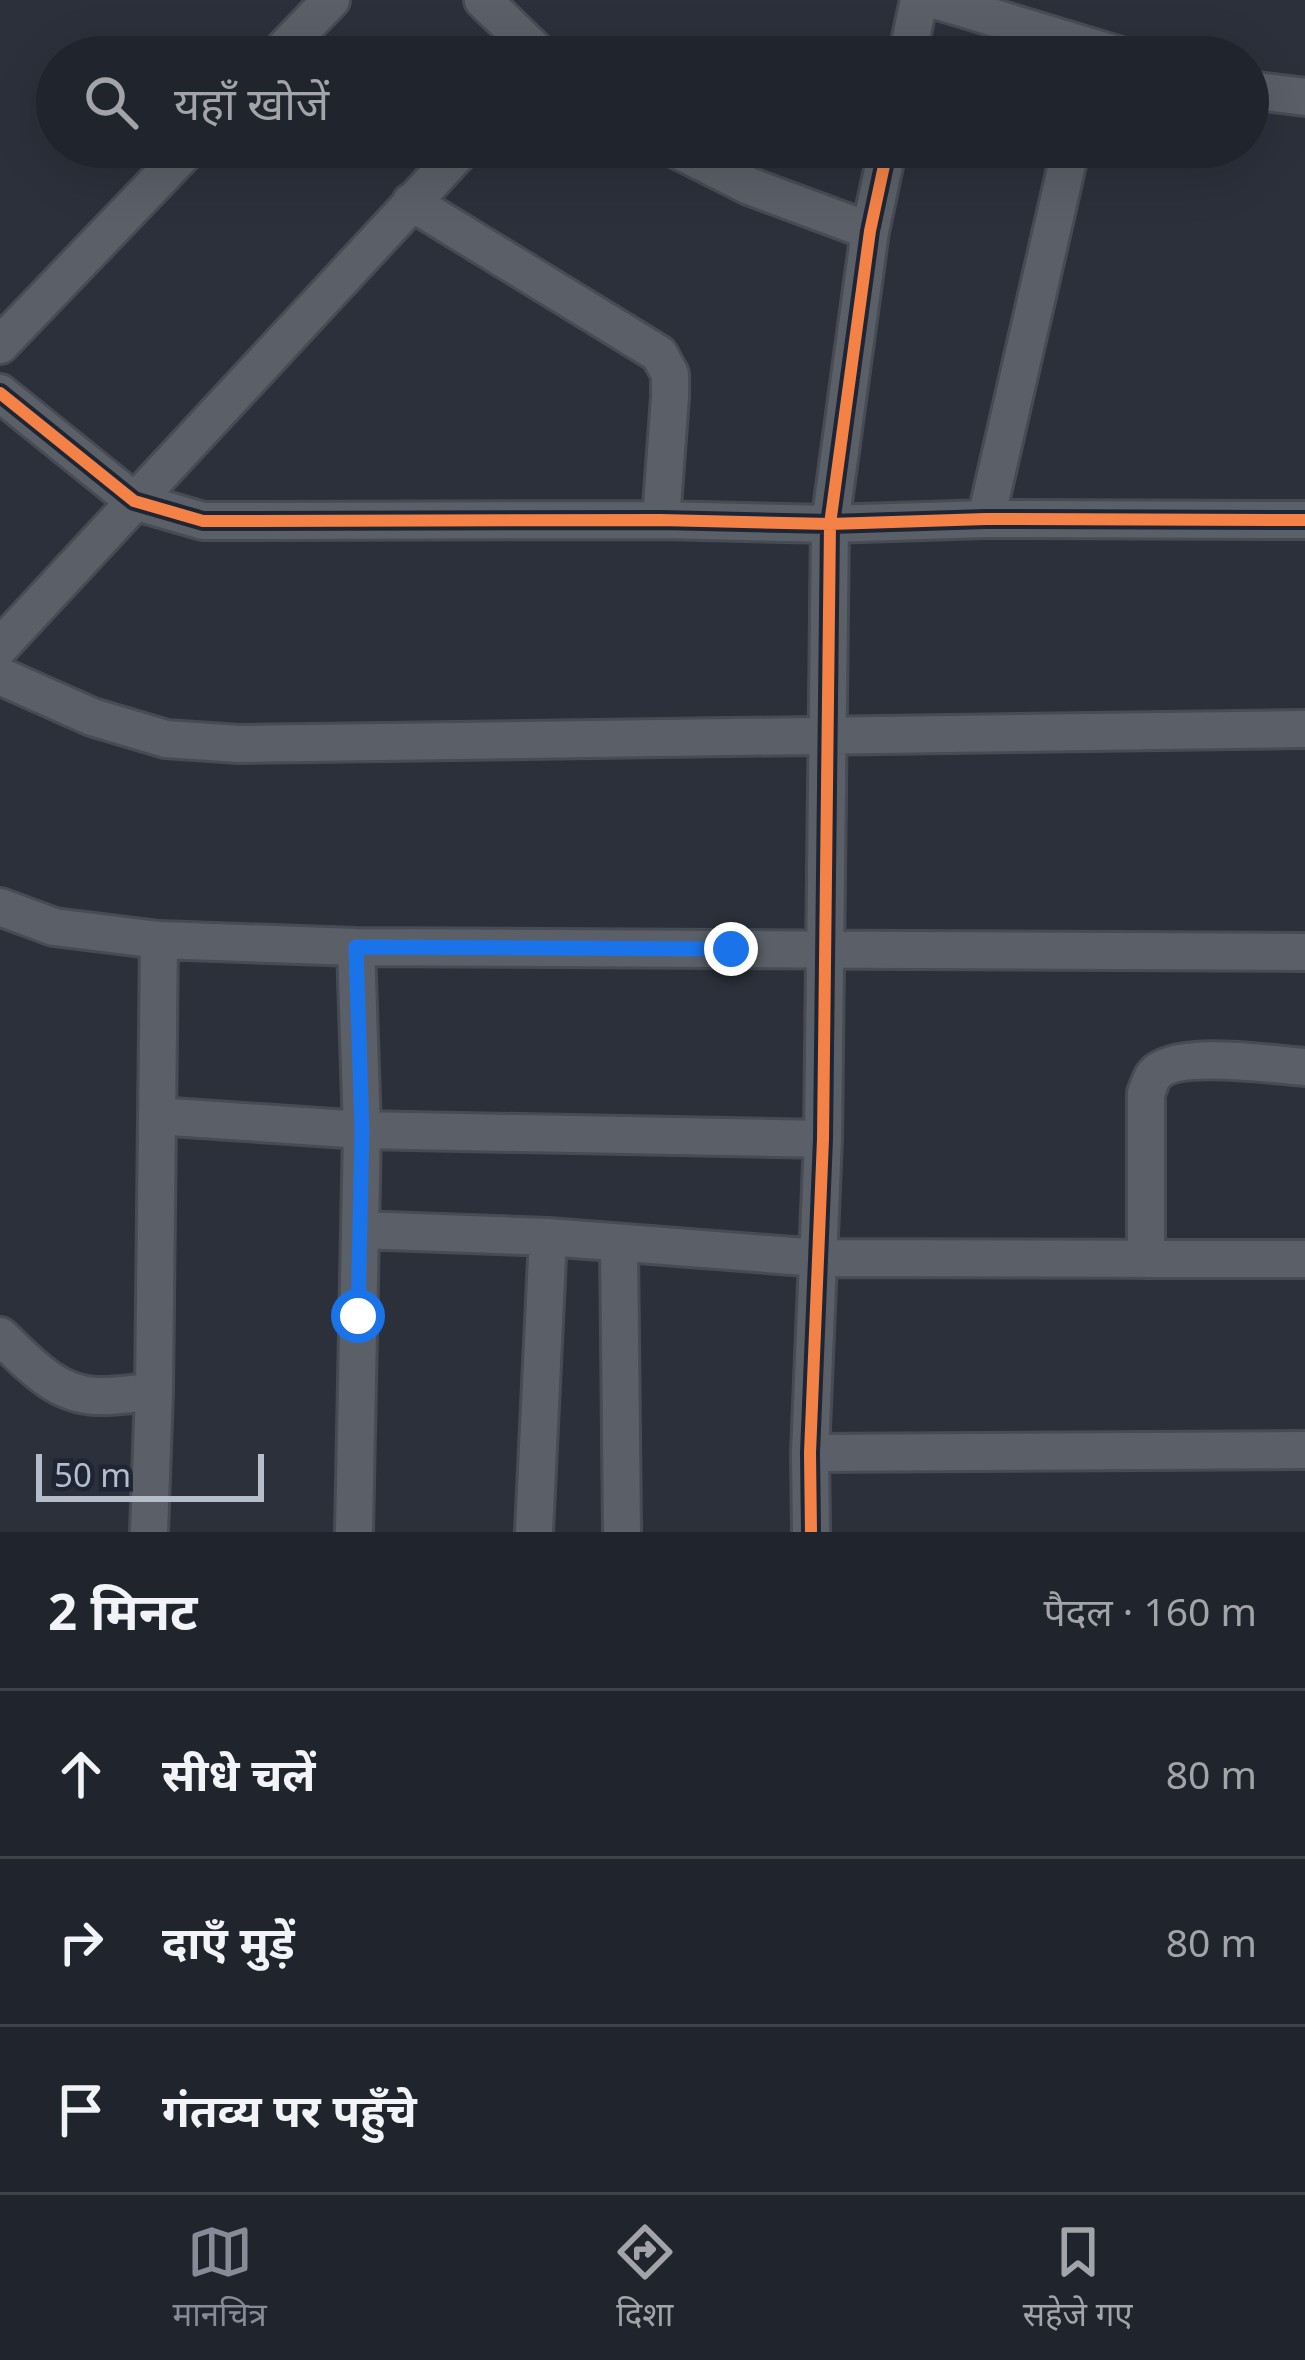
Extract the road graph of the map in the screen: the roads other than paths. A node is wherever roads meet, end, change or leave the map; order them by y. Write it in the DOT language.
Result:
graph roads {
  1 [pos="331,0"];
  2 [pos="483,0"];
  3 [pos="919,0"];
  4 [pos="935,0"];
  5 [pos="296,36"];
  6 [pos="520,36"];
  7 [pos="911,36"];
  8 [pos="1047,36"];
  9 [pos="1269,93"];
  10 [pos="1305,97"];
  11 [pos="170,168"];
  12 [pos="444,168"];
  13 [pos="713,168"];
  14 [pos="883,168"];
  15 [pos="1066,168"];
  16 [pos="411,202"];
  17 [pos="869,231"];
  18 [pos="0,345"];
  19 [pos="0,393"];
  20 [pos="134,501"];
  21 [pos="986,519"];
  22 [pos="661,520"];
  23 [pos="1305,520"];
  24 [pos="830,524"];
  25 [pos="0,647"];
  26 [pos="0,676"];
  27 [pos="1305,730"];
  28 [pos="826,735"];
  29 [pos="0,907"];
  30 [pos="159,940"];
  31 [pos="356,947"];
  32 [pos="825,950"];
  33 [pos="1305,952"];
  34 [pos="1305,1066"];
  35 [pos="157,1116"];
  36 [pos="362,1130"];
  37 [pos="823,1138"];
  38 [pos="360,1230"];
  39 [pos="548,1237"];
  40 [pos="619,1243"];
  41 [pos="819,1258"];
  42 [pos="1146,1259"];
  43 [pos="1305,1259"];
  44 [pos="0,1336"];
  45 [pos="154,1392"];
  46 [pos="1305,1450"];
  47 [pos="810,1453"];
  48 [pos="149,1532"];
  49 [pos="354,1532"];
  50 [pos="534,1532"];
  51 [pos="622,1532"];
  52 [pos="811,1532"];
  1 -- 5 [label="street"];
  2 -- 6 [label="street"];
  3 -- 7 [label="street"];
  4 -- 8 [label="street"];
  9 -- 10 [label="street"];
  11 -- 18 [label="street"];
  12 -- 16 [label="street"];
  13 -- 17 [label="street"];
  14 -- 17 [label="street"];
  15 -- 21 [label="street"];
  16 -- 20 [label="street"];
  16 -- 22 [label="street"];
  17 -- 24 [label="street"];
  19 -- 20 [label="street"];
  20 -- 22 [label="street"];
  20 -- 25 [label="street"];
  21 -- 23 [label="street"];
  21 -- 24 [label="street"];
  22 -- 24 [label="street"];
  24 -- 28 [label="street"];
  26 -- 28 [label="street"];
  27 -- 28 [label="street"];
  28 -- 32 [label="street"];
  29 -- 30 [label="street"];
  30 -- 31 [label="street"];
  30 -- 35 [label="street"];
  31 -- 32 [label="street"];
  31 -- 36 [label="street"];
  32 -- 33 [label="street"];
  32 -- 37 [label="street"];
  34 -- 42 [label="street"];
  35 -- 36 [label="street"];
  35 -- 45 [label="street"];
  36 -- 37 [label="street"];
  36 -- 38 [label="street"];
  37 -- 41 [label="street"];
  38 -- 39 [label="street"];
  38 -- 49 [label="street"];
  39 -- 40 [label="street"];
  39 -- 50 [label="street"];
  40 -- 41 [label="street"];
  40 -- 51 [label="street"];
  41 -- 42 [label="street"];
  41 -- 47 [label="street"];
  42 -- 43 [label="street"];
  44 -- 45 [label="street"];
  45 -- 48 [label="street"];
  46 -- 47 [label="street"];
  47 -- 52 [label="street"];
}
